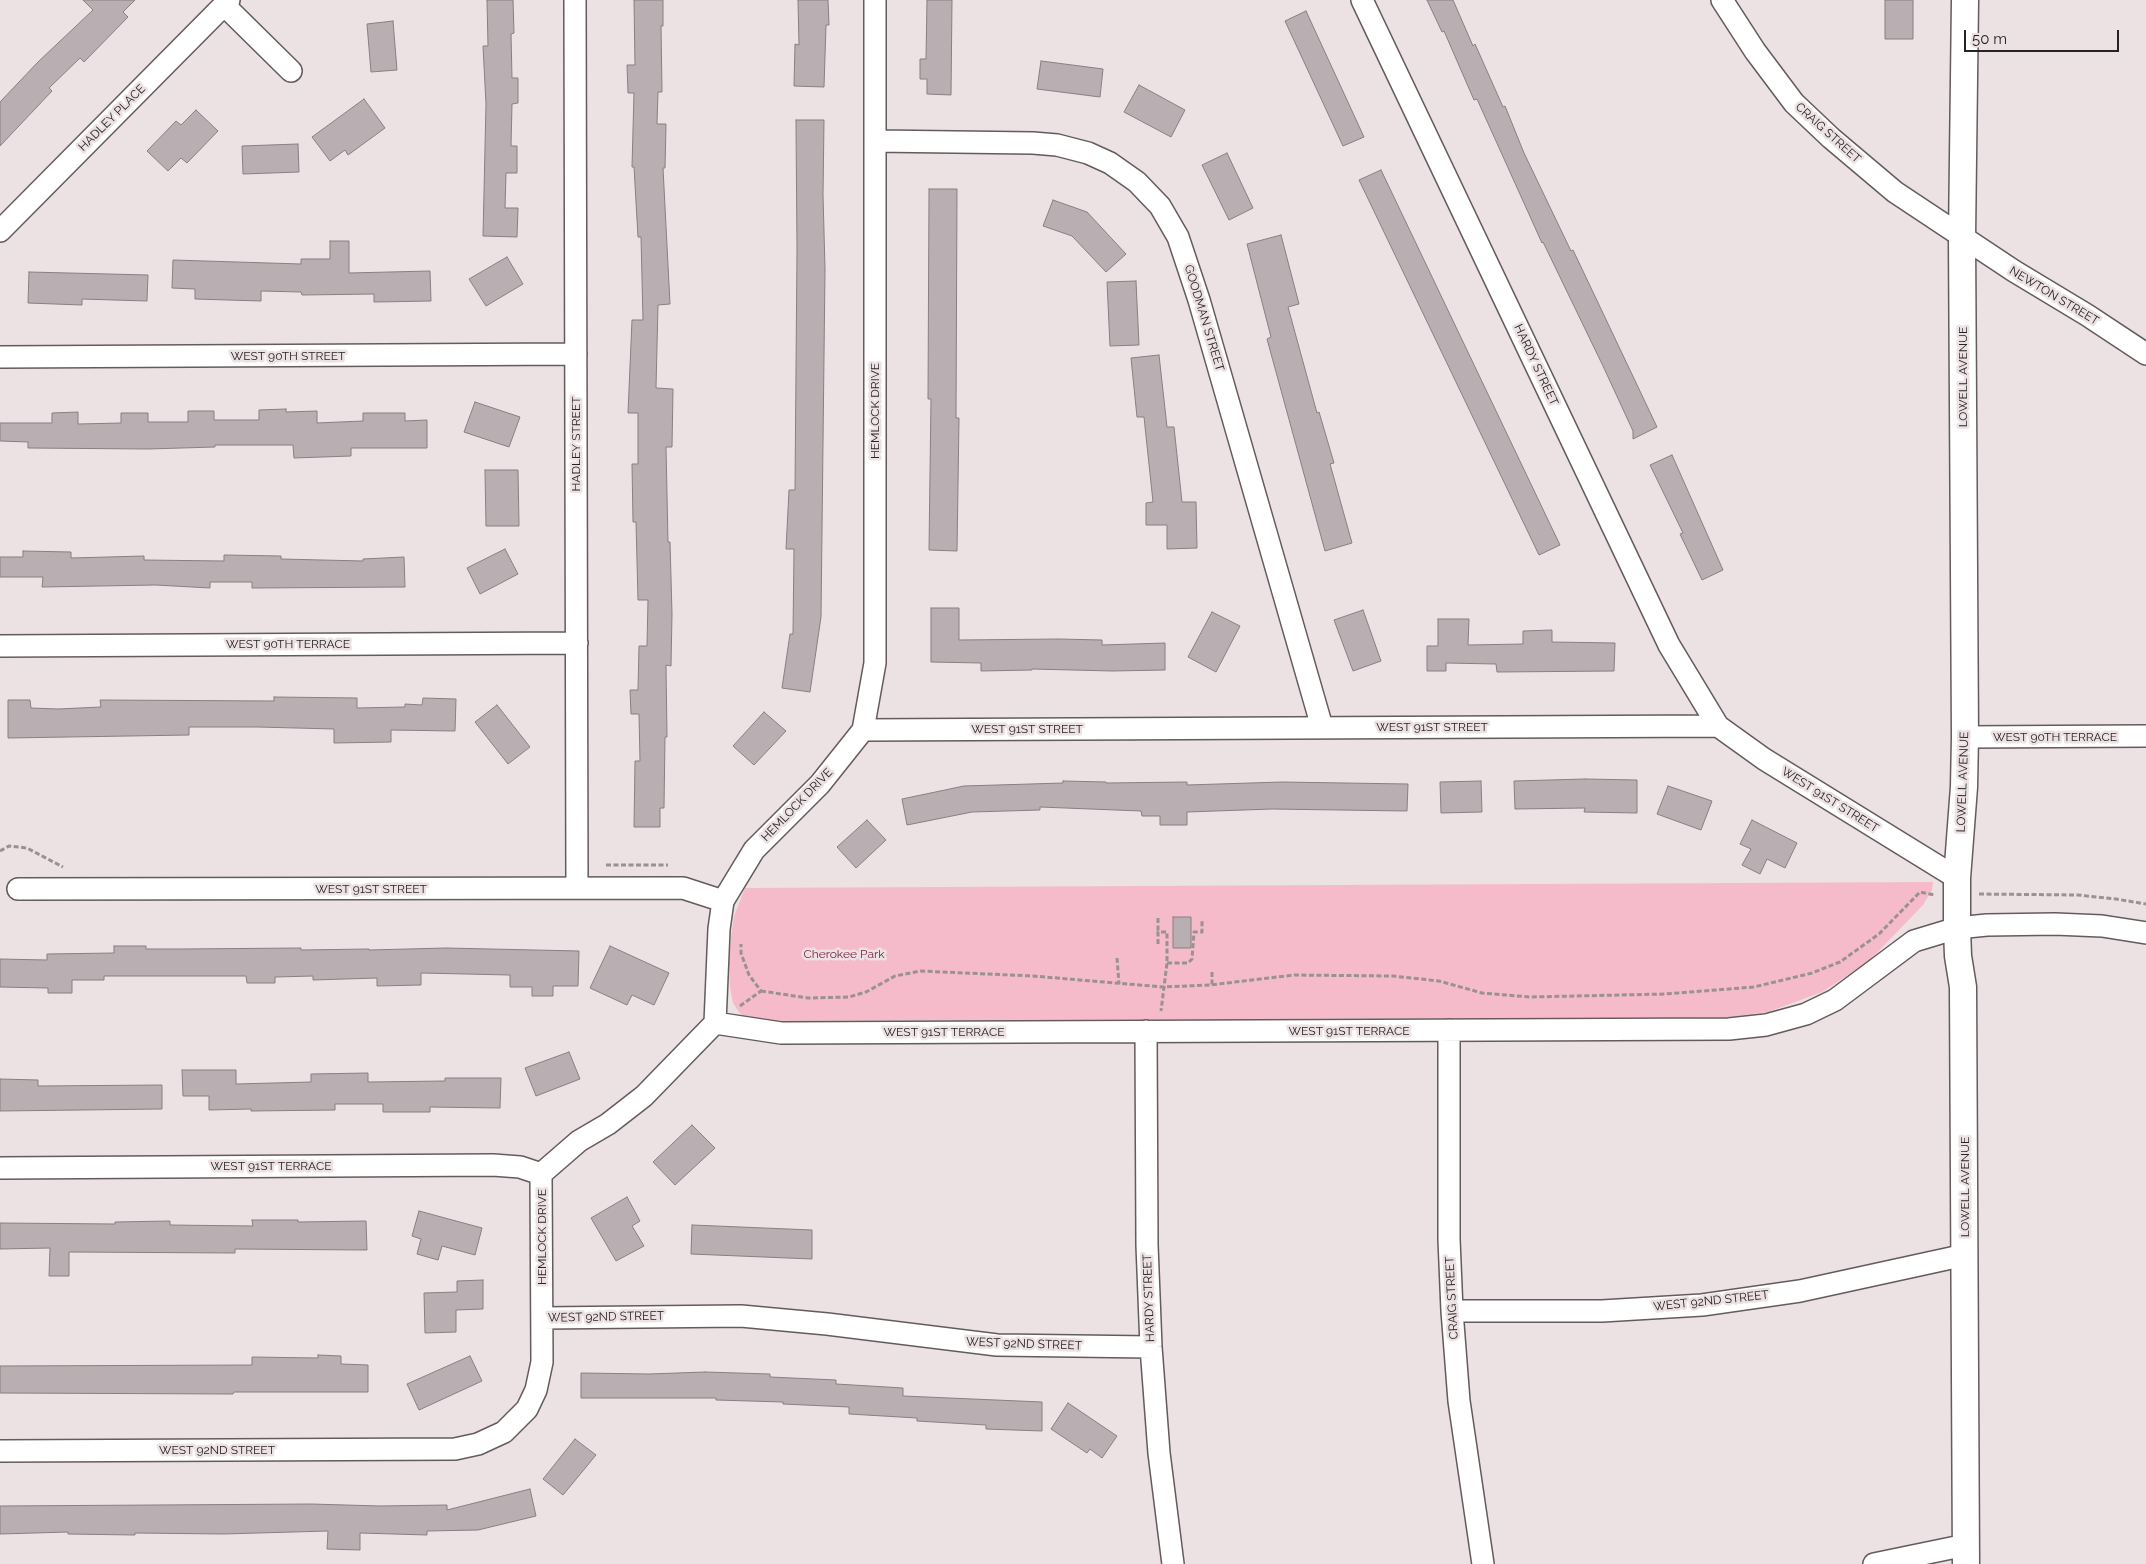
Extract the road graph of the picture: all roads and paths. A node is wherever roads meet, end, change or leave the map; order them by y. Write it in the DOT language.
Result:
graph roads {
  1 [pos="574,0"];
  2 [pos="874,0"];
  3 [pos="1362,0"];
  4 [pos="1722,0"];
  5 [pos="1964,0"];
  6 [pos="226,2"];
  7 [pos="291,71"];
  8 [pos="875,141"];
  9 [pos="0,231"];
  10 [pos="1962,237"];
  11 [pos="576,354"];
  12 [pos="2146,354"];
  13 [pos="0,358"];
  14 [pos="577,643"];
  15 [pos="0,646"];
  16 [pos="1718,726"];
  17 [pos="1322,727"];
  18 [pos="863,730"];
  19 [pos="2146,736"];
  20 [pos="1965,737"];
  21 [pos="0,851"];
  22 [pos="577,865"];
  23 [pos="72,867"];
  24 [pos="673,867"];
  25 [pos="1957,878"];
  26 [pos="577,888"];
  27 [pos="18,889"];
  28 [pos="1977,894"];
  29 [pos="1929,895"];
  30 [pos="723,901"];
  31 [pos="2146,904"];
  32 [pos="1158,918"];
  33 [pos="1202,919"];
  34 [pos="1957,928"];
  35 [pos="1158,932"];
  36 [pos="2146,933"];
  37 [pos="741,944"];
  38 [pos="1158,944"];
  39 [pos="1117,958"];
  40 [pos="1167,963"];
  41 [pos="1212,972"];
  42 [pos="1119,984"];
  43 [pos="1212,985"];
  44 [pos="1163,987"];
  45 [pos="762,991"];
  46 [pos="715,1023"];
  47 [pos="1449,1030"];
  48 [pos="1146,1031"];
  49 [pos="0,1168"];
  50 [pos="541,1174"];
  51 [pos="1965,1255"];
  52 [pos="1452,1311"];
  53 [pos="542,1318"];
  54 [pos="1151,1347"];
  55 [pos="0,1451"];
  56 [pos="1966,1554"];
  57 [pos="1173,1564"];
  58 [pos="1483,1564"];
  59 [pos="1874,1564"];
  1 -- 11 [label="street, HADLEY STREET"];
  2 -- 8 [label="street, HEMLOCK DRIVE"];
  3 -- 16 [label="street, HARDY STREET"];
  4 -- 10 [label="street, CRAIG STREET"];
  5 -- 10 [label="street, LOWELL AVENUE"];
  6 -- 7 [label="street, HADLEY PLACE"];
  6 -- 9 [label="street, HADLEY PLACE"];
  8 -- 17 [label="street, GOODMAN STREET"];
  8 -- 18 [label="street, HEMLOCK DRIVE"];
  10 -- 12 [label="street, NEWTON STREET"];
  10 -- 20 [label="street, LOWELL AVENUE"];
  11 -- 13 [label="street, WEST 90TH STREET"];
  11 -- 14 [label="street, HADLEY STREET"];
  14 -- 15 [label="street, WEST 90TH TERRACE"];
  14 -- 22 [label="street, HADLEY STREET"];
  16 -- 17 [label="street, WEST 91ST STREET"];
  16 -- 25 [label="street, WEST 91ST STREET"];
  17 -- 18 [label="street, WEST 91ST STREET"];
  18 -- 30 [label="street, HEMLOCK DRIVE"];
  19 -- 20 [label="street, WEST 90TH TERRACE"];
  20 -- 25 [label="street, LOWELL AVENUE"];
  21 -- 23 [label="path"];
  22 -- 24 [label="path"];
  22 -- 26 [label="street, HADLEY STREET"];
  25 -- 34 [label="street, LOWELL AVENUE"];
  26 -- 27 [label="street, WEST 91ST STREET"];
  26 -- 30 [label="street, WEST 91ST STREET"];
  28 -- 31 [label="path"];
  29 -- 43 [label="path"];
  30 -- 46 [label="street, HEMLOCK DRIVE"];
  32 -- 35 [label="path"];
  33 -- 40 [label="path"];
  34 -- 36 [label="street"];
  34 -- 47 [label="street, WEST 91ST TERRACE"];
  34 -- 51 [label="street, LOWELL AVENUE"];
  35 -- 38 [label="path"];
  35 -- 40 [label="path"];
  37 -- 45 [label="path"];
  39 -- 42 [label="path"];
  40 -- 44 [label="path"];
  41 -- 43 [label="path"];
  42 -- 44 [label="path"];
  42 -- 45 [label="path"];
  43 -- 44 [label="path"];
  45 -- 46 [label="path"];
  46 -- 48 [label="street, WEST 91ST TERRACE"];
  46 -- 50 [label="street, HEMLOCK DRIVE"];
  47 -- 48 [label="street, WEST 91ST TERRACE"];
  47 -- 52 [label="street, CRAIG STREET"];
  48 -- 54 [label="street, HARDY STREET"];
  49 -- 50 [label="street, WEST 91ST TERRACE"];
  50 -- 53 [label="street, HEMLOCK DRIVE"];
  51 -- 52 [label="street, WEST 92ND STREET"];
  51 -- 56 [label="street, LOWELL AVENUE"];
  52 -- 58 [label="street, CRAIG STREET"];
  53 -- 54 [label="street, WEST 92ND STREET"];
  53 -- 55 [label="street, WEST 92ND STREET"];
  54 -- 57 [label="street, HARDY STREET"];
  56 -- 59 [label="street"];
}
